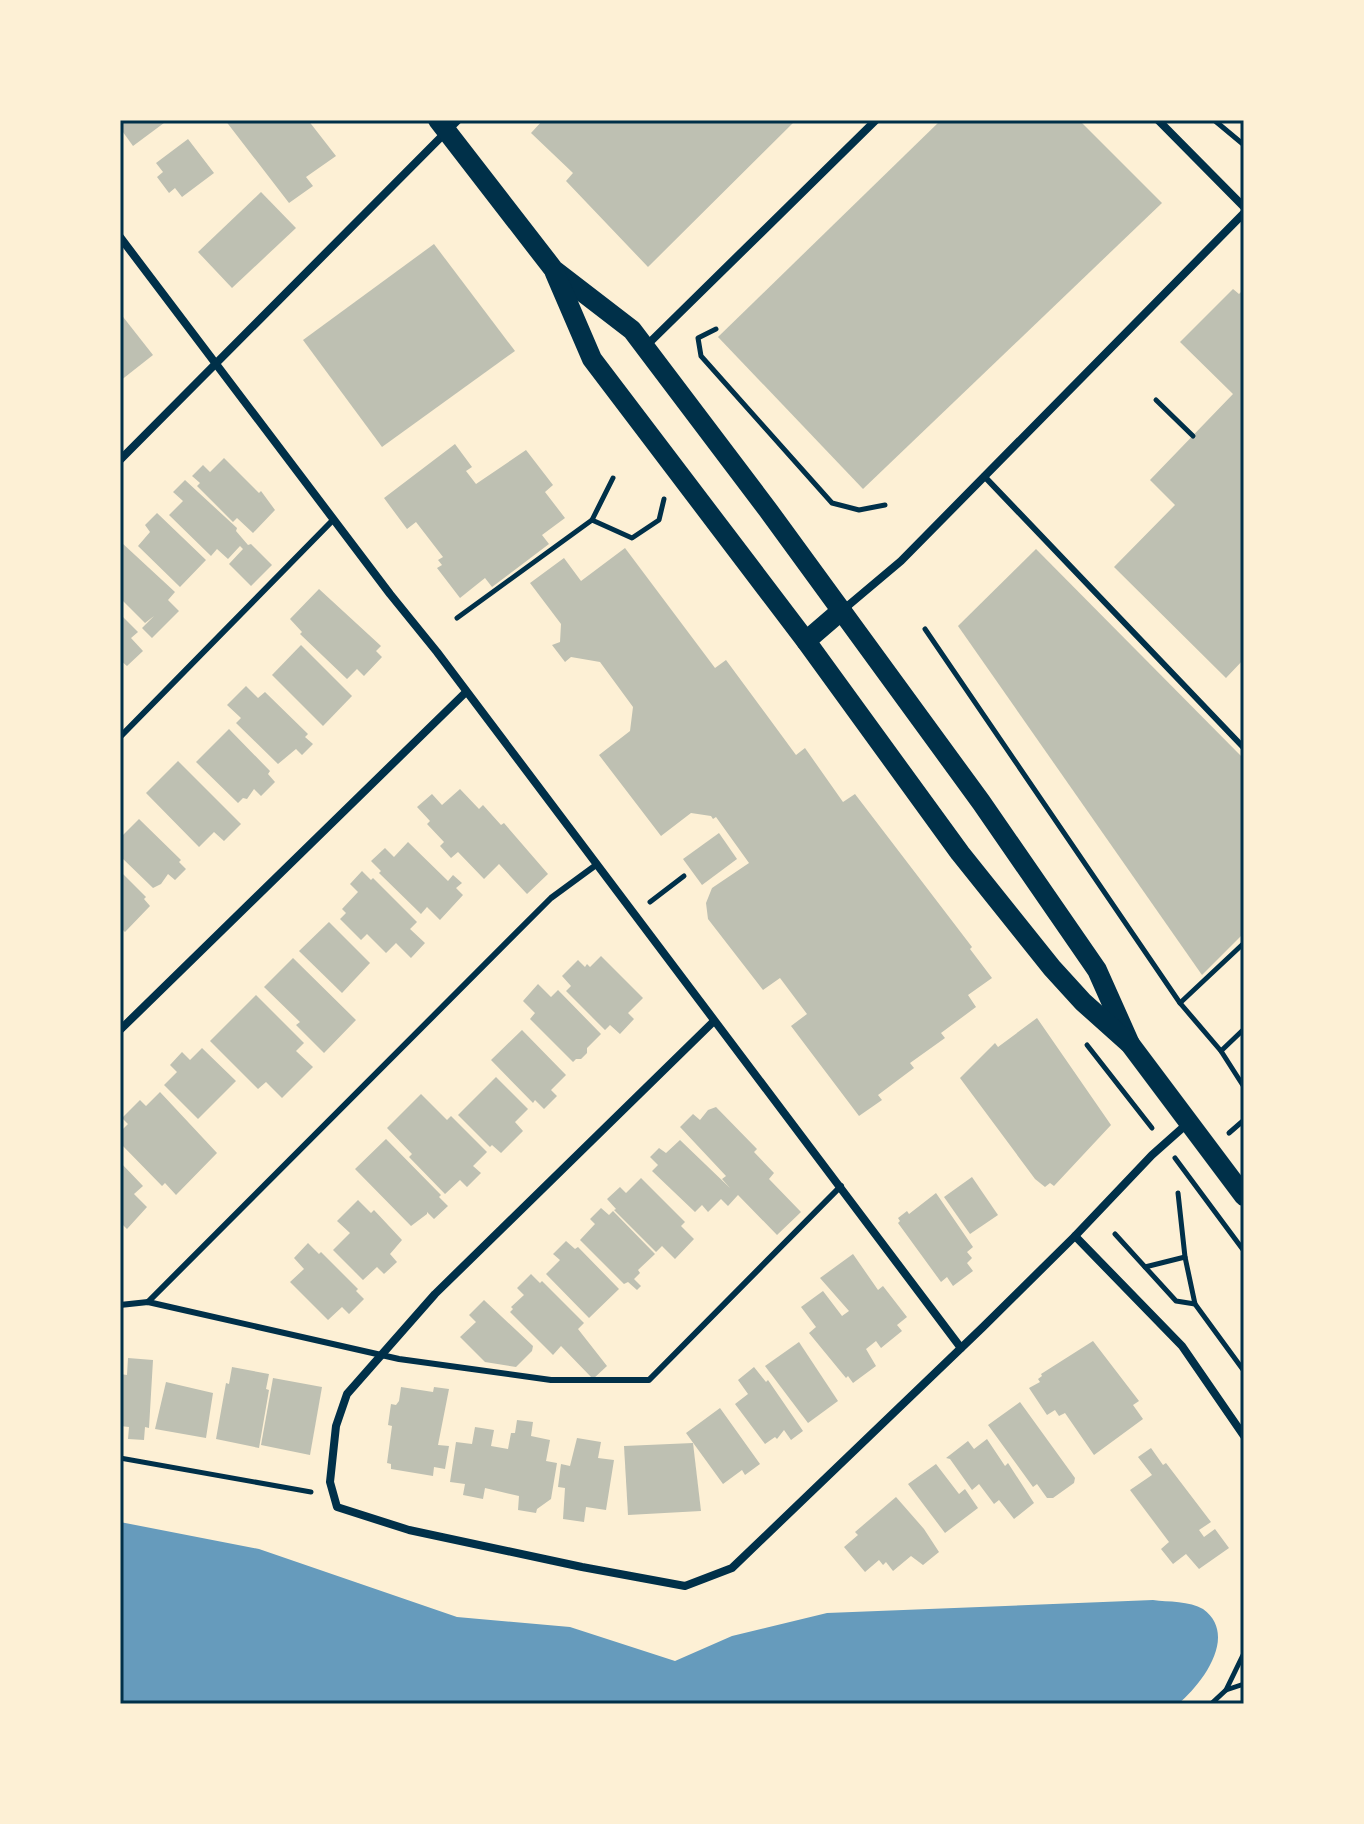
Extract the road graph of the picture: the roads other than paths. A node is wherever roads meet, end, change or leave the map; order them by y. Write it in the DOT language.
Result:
graph roads {
  1 [pos="876,120"];
  2 [pos="1158,120"];
  3 [pos="448,124"];
  4 [pos="1244,210"];
  5 [pos="120,237"];
  6 [pos="554,270"];
  7 [pos="645,347"];
  8 [pos="217,364"];
  9 [pos="120,460"];
  10 [pos="984,476"];
  11 [pos="333,520"];
  12 [pos="842,610"];
  13 [pos="806,641"];
  14 [pos="466,692"];
  15 [pos="120,737"];
  16 [pos="1244,748"];
  17 [pos="596,865"];
  18 [pos="713,1022"];
  19 [pos="120,1030"];
  20 [pos="1130,1044"];
  21 [pos="1189,1122"];
  22 [pos="841,1186"];
  23 [pos="1244,1196"];
  24 [pos="1075,1236"];
  25 [pos="148,1302"];
  26 [pos="120,1305"];
  27 [pos="961,1348"];
  28 [pos="381,1353"];
  29 [pos="1244,1436"];
  1 -- 7 [label="street"];
  2 -- 4 [label="street"];
  3 -- 6 [label="main road"];
  3 -- 8 [label="street"];
  4 -- 10 [label="street"];
  5 -- 8 [label="street"];
  6 -- 7 [label="main road"];
  6 -- 13 [label="main road"];
  7 -- 12 [label="main road"];
  8 -- 9 [label="street"];
  8 -- 11 [label="street"];
  10 -- 12 [label="street"];
  10 -- 16 [label="lane"];
  11 -- 14 [label="street"];
  11 -- 15 [label="lane"];
  12 -- 13 [label="main road"];
  12 -- 20 [label="main road"];
  13 -- 20 [label="main road"];
  14 -- 17 [label="street"];
  14 -- 19 [label="street"];
  17 -- 18 [label="street"];
  17 -- 25 [label="lane"];
  18 -- 22 [label="street"];
  18 -- 28 [label="street"];
  20 -- 21 [label="main road"];
  21 -- 23 [label="main road"];
  21 -- 24 [label="street"];
  22 -- 27 [label="street"];
  22 -- 28 [label="lane"];
  24 -- 27 [label="street"];
  24 -- 29 [label="street"];
  25 -- 26 [label="lane"];
  25 -- 28 [label="lane"];
  27 -- 28 [label="street"];
}
